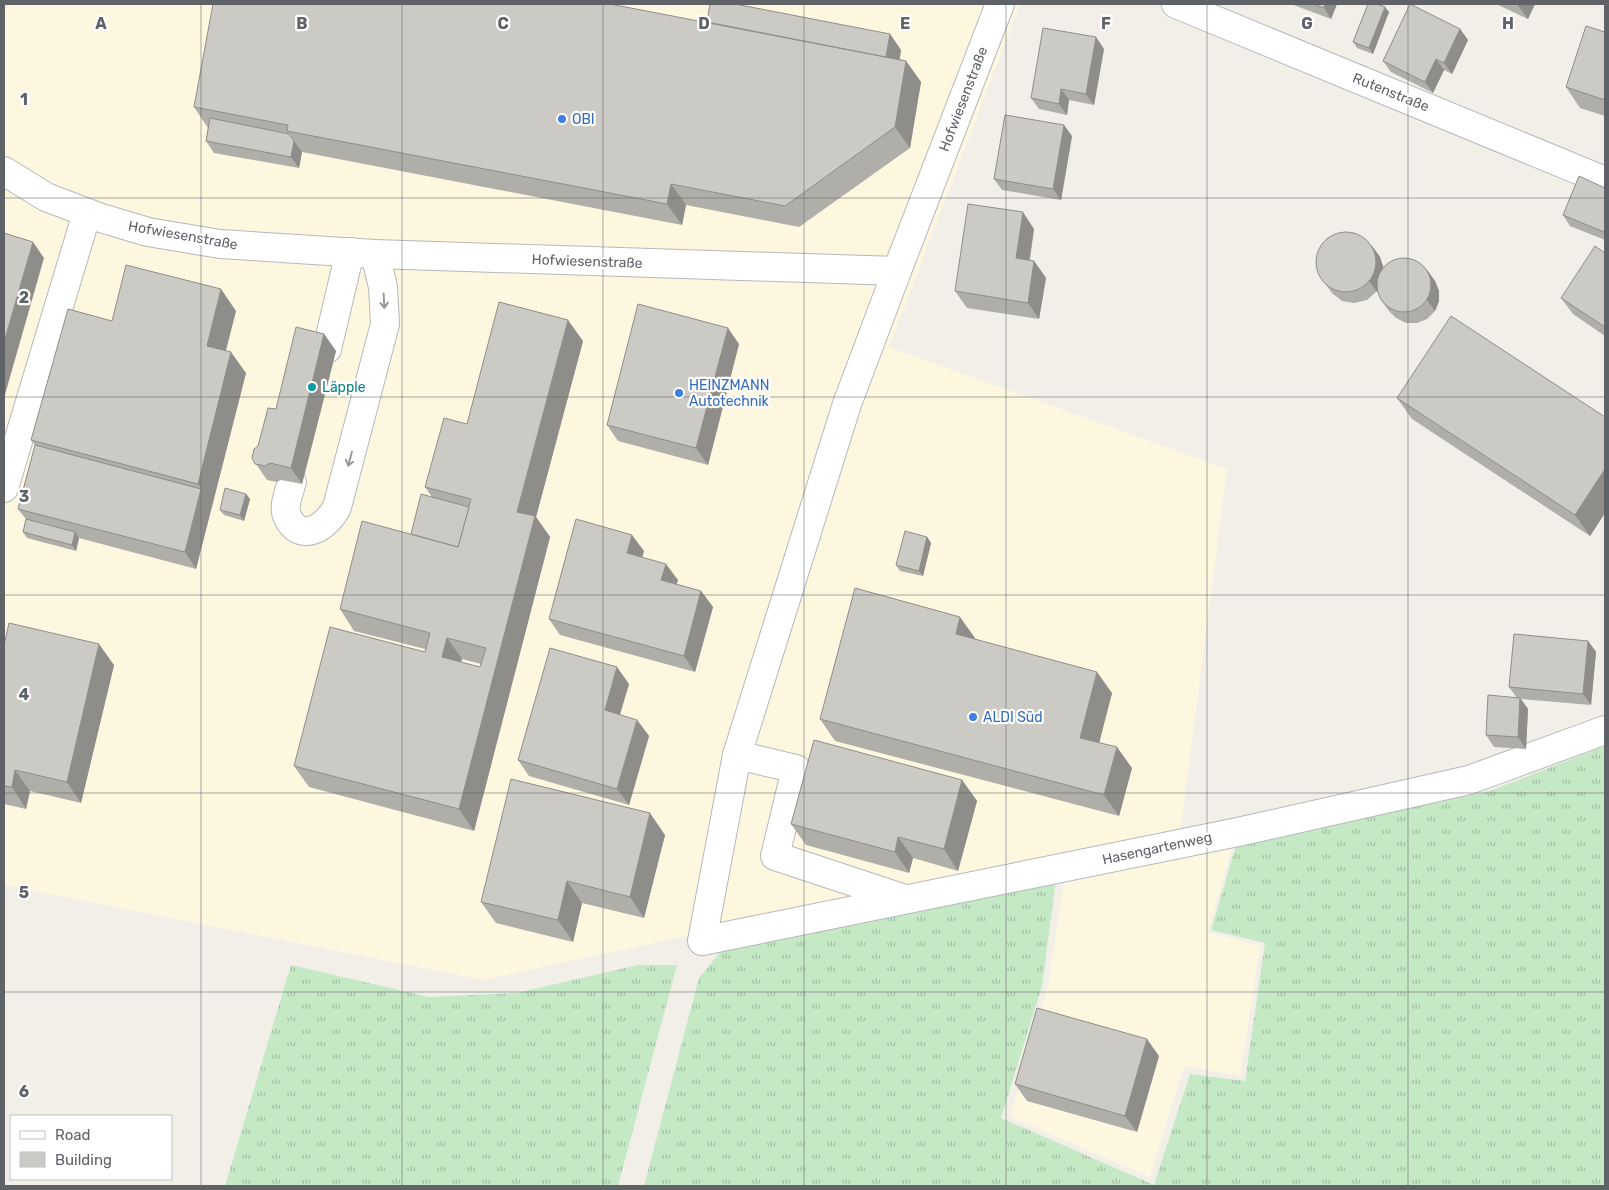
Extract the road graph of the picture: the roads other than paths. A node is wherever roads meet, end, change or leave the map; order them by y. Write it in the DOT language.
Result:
graph roads {
  1 [pos="1000,4"];
  2 [pos="1176,4"];
  3 [pos="4,172"];
  4 [pos="1605,181"];
  5 [pos="87,213"];
  6 [pos="362,253"];
  7 [pos="897,271"];
  8 [pos="327,349"];
  9 [pos="292,482"];
  10 [pos="4,488"];
  11 [pos="1605,730"];
  12 [pos="737,755"];
  13 [pos="907,899"];
  1 -- 7 [label="street, Hofwiesenstraße"];
  2 -- 4 [label="street, Rutenstraße"];
  3 -- 5 [label="street, Hofwiesenstraße"];
  5 -- 6 [label="street, Hofwiesenstraße"];
  5 -- 10 [label="street"];
  6 -- 7 [label="street, Hofwiesenstraße"];
  6 -- 8 [label="street"];
  6 -- 9 [label="street, one-way"];
  7 -- 12 [label="street"];
  11 -- 13 [label="street, Hasengartenweg"];
  12 -- 13 [label="street"];
  12 -- 13 [label="street, Hasengartenweg"];
}
